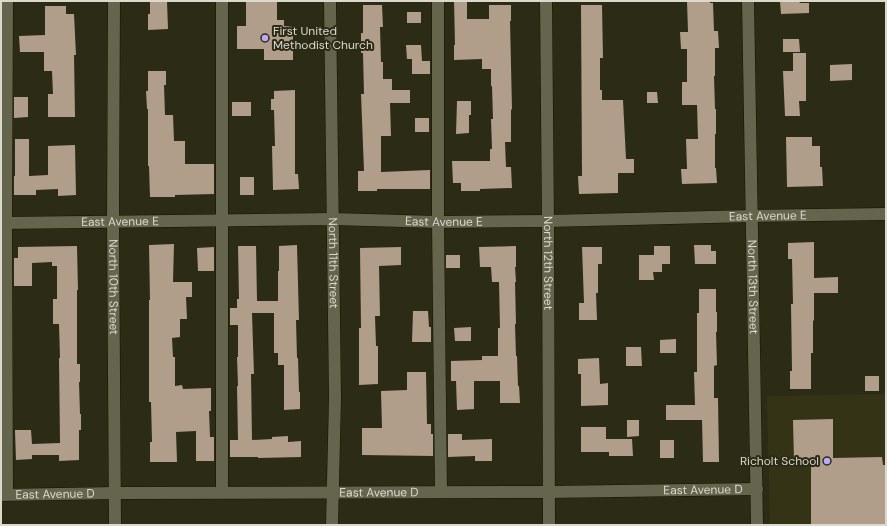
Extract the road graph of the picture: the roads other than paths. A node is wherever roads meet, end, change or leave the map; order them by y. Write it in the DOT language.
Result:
graph roads {
  1 [pos="7,1"];
  2 [pos="114,1"];
  3 [pos="222,1"];
  4 [pos="330,1"];
  5 [pos="438,1"];
  6 [pos="546,1"];
  7 [pos="748,1"];
  8 [pos="886,214"];
  9 [pos="752,216"];
  10 [pos="332,219"];
  11 [pos="222,220"];
  12 [pos="113,221"];
  13 [pos="438,222"];
  14 [pos="548,222"];
  15 [pos="4,223"];
  16 [pos="757,489"];
  17 [pos="222,492"];
  18 [pos="332,492"];
  19 [pos="441,492"];
  20 [pos="549,492"];
  21 [pos="115,493"];
  22 [pos="4,494"];
  23 [pos="115,525"];
  24 [pos="332,525"];
  25 [pos="549,525"];
  26 [pos="757,525"];
  1 -- 15 [label="street"];
  2 -- 12 [label="street, North 10th Street"];
  3 -- 11 [label="street"];
  4 -- 10 [label="street, North 11th Street"];
  5 -- 13 [label="street"];
  6 -- 14 [label="street, North 12th Street"];
  7 -- 9 [label="street, North 13th Street"];
  8 -- 9 [label="street, East Avenue E"];
  9 -- 14 [label="street, East Avenue E"];
  9 -- 16 [label="street, North 13th Street"];
  10 -- 11 [label="street, East Avenue E"];
  10 -- 13 [label="street, East Avenue E"];
  10 -- 18 [label="street, North 11th Street"];
  11 -- 12 [label="street, East Avenue E"];
  11 -- 17 [label="street"];
  12 -- 15 [label="street, East Avenue E"];
  12 -- 21 [label="street, North 10th Street"];
  13 -- 14 [label="street, East Avenue E"];
  13 -- 19 [label="street"];
  14 -- 20 [label="street, North 12th Street"];
  15 -- 22 [label="street"];
  16 -- 20 [label="street, East Avenue D"];
  16 -- 26 [label="street, North 13th Street"];
  17 -- 18 [label="street, East Avenue D"];
  17 -- 21 [label="street, East Avenue D"];
  18 -- 19 [label="street, East Avenue D"];
  18 -- 24 [label="street, North 11th Street"];
  19 -- 20 [label="street, East Avenue D"];
  20 -- 25 [label="street, North 12th Street"];
  21 -- 22 [label="street, East Avenue D"];
  21 -- 23 [label="street, North 10th Street"];
}
